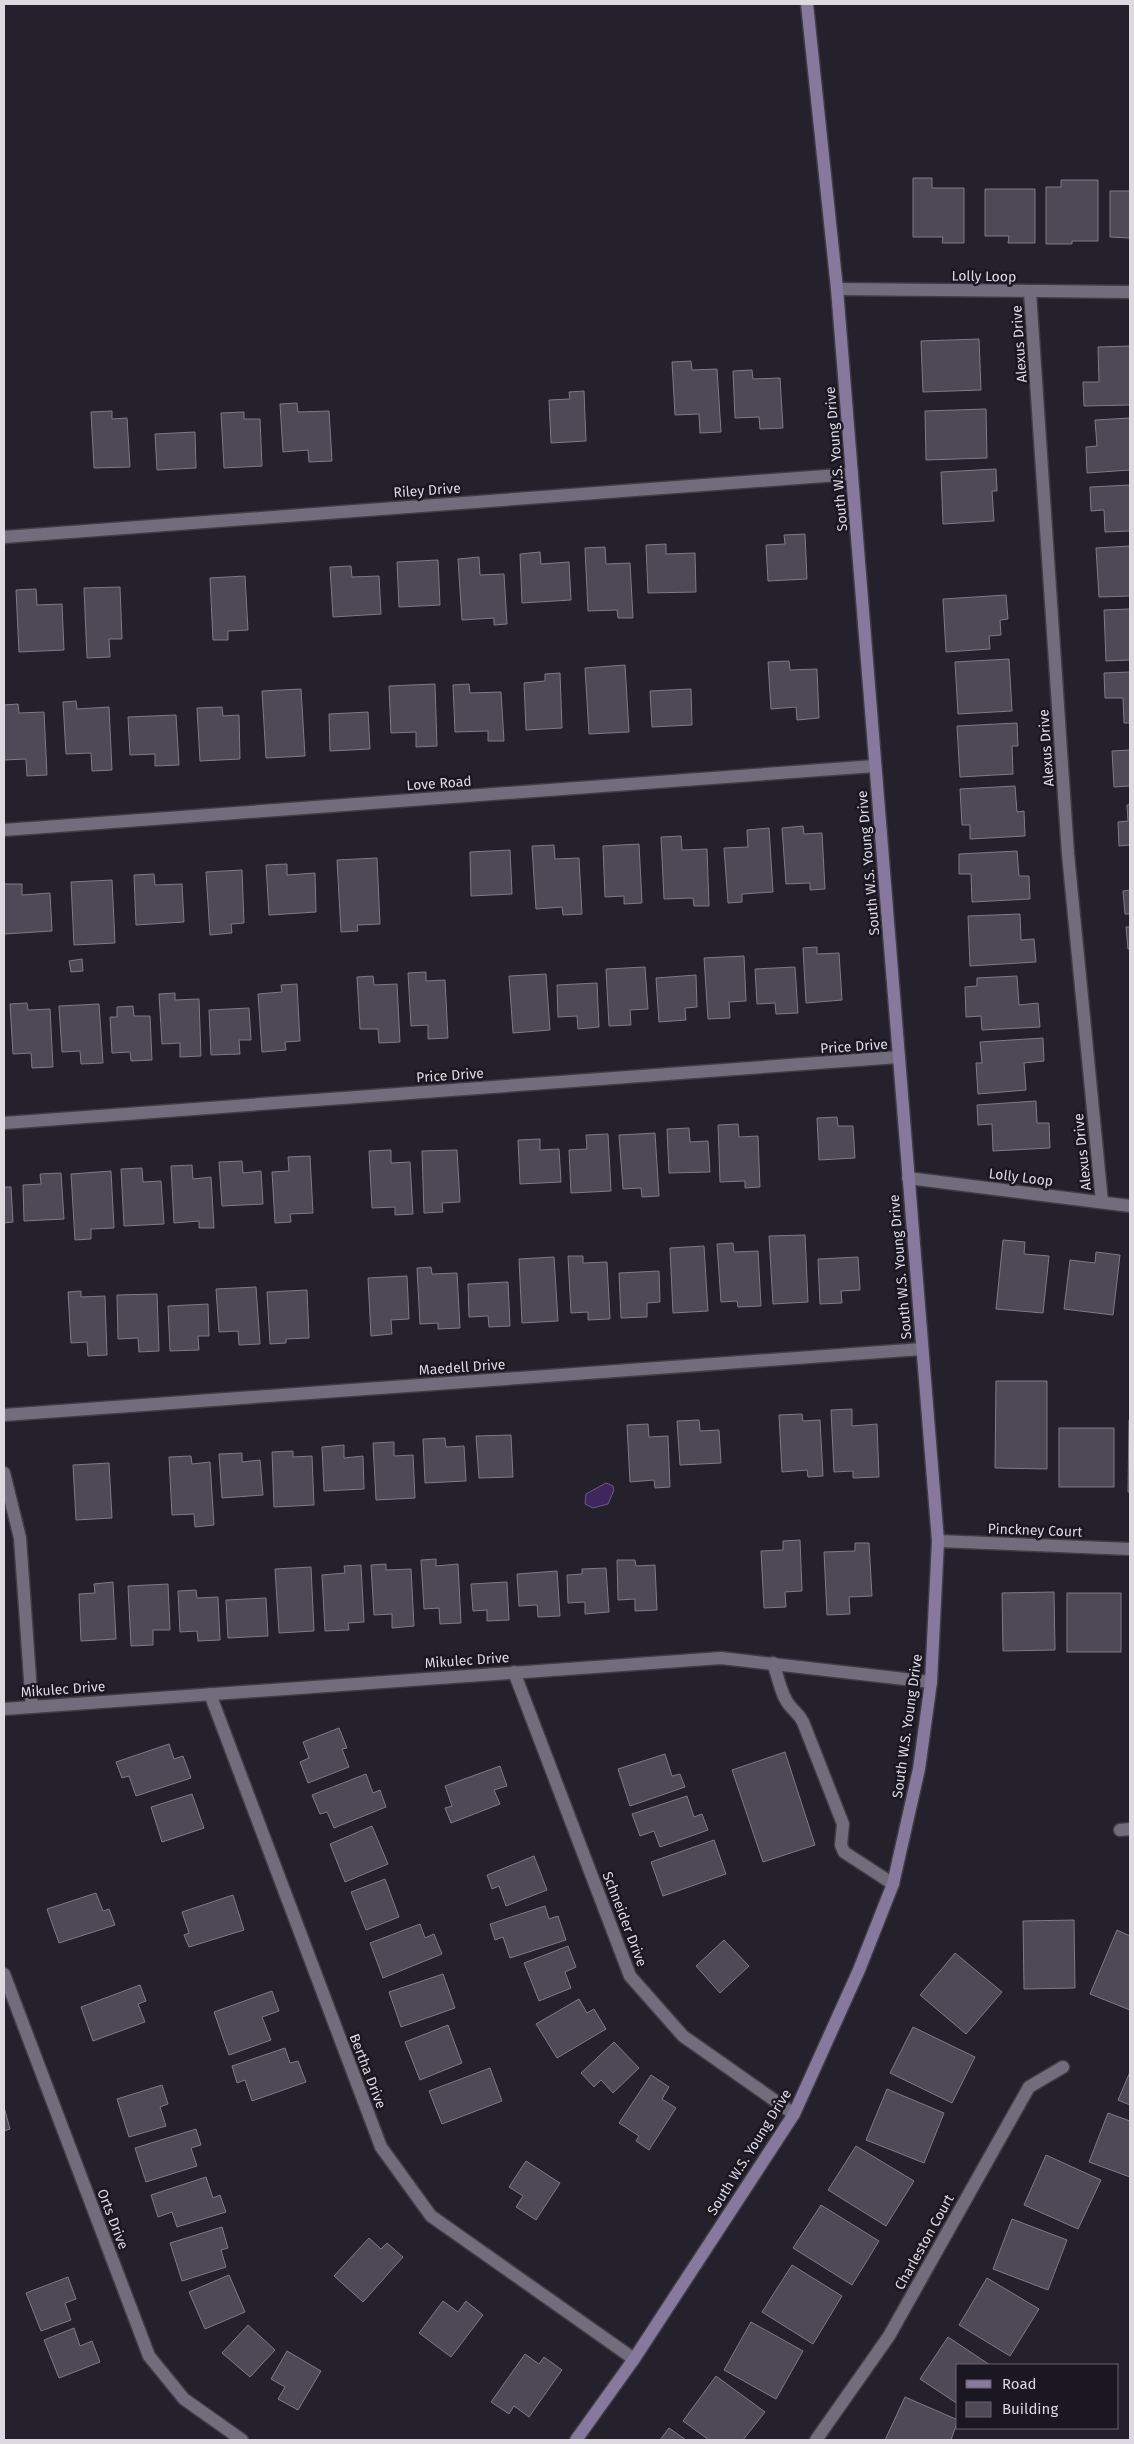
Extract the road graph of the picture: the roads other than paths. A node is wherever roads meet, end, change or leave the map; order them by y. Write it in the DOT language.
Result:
graph roads {
  1 [pos="807,4"];
  2 [pos="837,289"];
  3 [pos="1030,292"];
  4 [pos="1130,292"];
  5 [pos="852,474"];
  6 [pos="4,537"];
  7 [pos="876,766"];
  8 [pos="4,830"];
  9 [pos="899,1057"];
  10 [pos="4,1124"];
  11 [pos="908,1178"];
  12 [pos="1102,1202"];
  13 [pos="1130,1206"];
  14 [pos="922,1349"];
  15 [pos="4,1415"];
  16 [pos="4,1473"];
  17 [pos="938,1541"];
  18 [pos="1130,1549"];
  19 [pos="773,1663"];
  20 [pos="514,1672"];
  21 [pos="932,1682"];
  22 [pos="210,1694"];
  23 [pos="32,1707"];
  24 [pos="4,1709"];
  25 [pos="894,1884"];
  26 [pos="4,1974"];
  27 [pos="1063,2067"];
  28 [pos="794,2114"];
  29 [pos="634,2359"];
  30 [pos="242,2440"];
  31 [pos="576,2440"];
  32 [pos="816,2440"];
  1 -- 2 [label="main road, South W.S. Young Drive"];
  2 -- 3 [label="street, Lolly Loop"];
  2 -- 5 [label="main road, South W.S. Young Drive"];
  3 -- 4 [label="street, Lolly Loop"];
  3 -- 12 [label="street, Alexus Drive"];
  5 -- 6 [label="street, Riley Drive"];
  5 -- 7 [label="main road, South W.S. Young Drive"];
  7 -- 8 [label="street, Love Road"];
  7 -- 9 [label="main road, South W.S. Young Drive"];
  9 -- 10 [label="street, Price Drive"];
  9 -- 11 [label="main road, South W.S. Young Drive"];
  11 -- 12 [label="street, Lolly Loop"];
  11 -- 14 [label="main road, South W.S. Young Drive"];
  12 -- 13 [label="street, Lolly Loop"];
  14 -- 15 [label="street, Maedell Drive"];
  14 -- 17 [label="main road, South W.S. Young Drive"];
  16 -- 23 [label="street"];
  17 -- 18 [label="street, Pinckney Court"];
  17 -- 21 [label="main road, South W.S. Young Drive"];
  19 -- 20 [label="street, Mikulec Drive"];
  19 -- 21 [label="street, Mikulec Drive"];
  19 -- 25 [label="street"];
  20 -- 22 [label="street, Mikulec Drive"];
  20 -- 28 [label="street, Schneider Drive"];
  21 -- 25 [label="main road, South W.S. Young Drive"];
  22 -- 23 [label="street, Mikulec Drive"];
  22 -- 29 [label="street, Bertha Drive"];
  23 -- 24 [label="street, Mikulec Drive"];
  25 -- 28 [label="main road, South W.S. Young Drive"];
  26 -- 30 [label="street, Orts Drive"];
  27 -- 32 [label="street, Charleston Court"];
  28 -- 29 [label="main road, South W.S. Young Drive"];
  29 -- 31 [label="main road, South W.S. Young Drive"];
}
